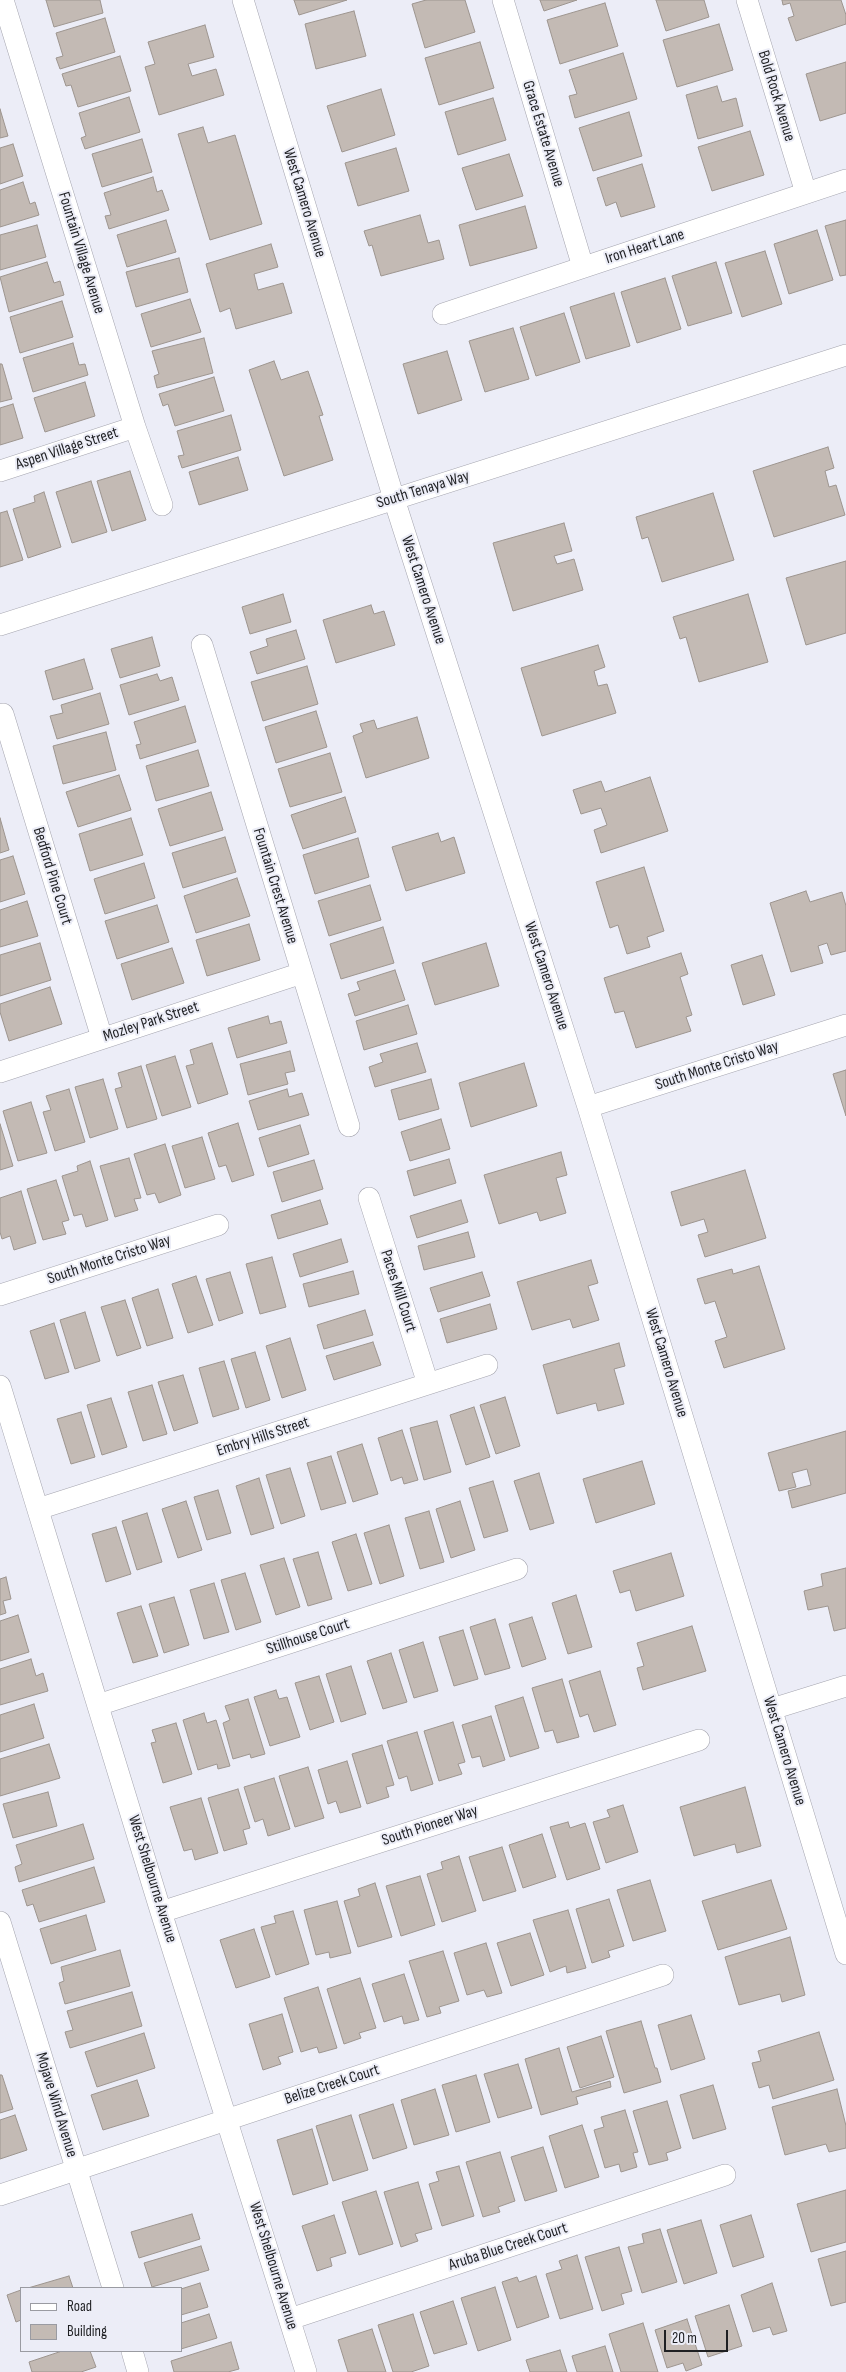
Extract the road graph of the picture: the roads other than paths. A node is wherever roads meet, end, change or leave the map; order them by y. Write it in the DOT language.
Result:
graph roads {
  1 [pos="3,0"];
  2 [pos="243,0"];
  3 [pos="503,0"];
  4 [pos="747,0"];
  5 [pos="846,180"];
  6 [pos="806,193"];
  7 [pos="583,267"];
  8 [pos="443,314"];
  9 [pos="846,356"];
  10 [pos="135,427"];
  11 [pos="0,471"];
  12 [pos="394,499"];
  13 [pos="162,505"];
  14 [pos="0,625"];
  15 [pos="202,645"];
  16 [pos="3,714"];
  17 [pos="302,973"];
  18 [pos="846,1025"];
  19 [pos="102,1038"];
  20 [pos="0,1072"];
  21 [pos="588,1106"];
  22 [pos="349,1126"];
  23 [pos="369,1198"];
  24 [pos="218,1225"];
  25 [pos="0,1295"];
  26 [pos="487,1365"];
  27 [pos="428,1384"];
  28 [pos="0,1386"];
  29 [pos="38,1509"];
  30 [pos="517,1569"];
  31 [pos="846,1686"];
  32 [pos="98,1704"];
  33 [pos="772,1709"];
  34 [pos="699,1740"];
  35 [pos="161,1912"];
  36 [pos="0,1922"];
  37 [pos="846,1954"];
  38 [pos="663,1975"];
  39 [pos="227,2119"];
  40 [pos="76,2169"];
  41 [pos="725,2175"];
  42 [pos="0,2194"];
  43 [pos="113,2287"];
  44 [pos="290,2319"];
  45 [pos="132,2352"];
  46 [pos="138,2372"];
  47 [pos="306,2372"];
  1 -- 10 [label="street, Fountain Village Avenue"];
  2 -- 12 [label="street, West Camero Avenue"];
  3 -- 7 [label="street, Grace Estate Avenue"];
  4 -- 6 [label="street, Bold Rock Avenue"];
  5 -- 6 [label="street, Iron Heart Lane"];
  6 -- 7 [label="street, Iron Heart Lane"];
  7 -- 8 [label="street, Iron Heart Lane"];
  9 -- 12 [label="street, South Tenaya Way"];
  10 -- 11 [label="street, Aspen Village Street"];
  10 -- 13 [label="street, Fountain Village Avenue"];
  12 -- 14 [label="street, South Tenaya Way"];
  12 -- 21 [label="street, West Camero Avenue"];
  15 -- 17 [label="street, Fountain Crest Avenue"];
  16 -- 19 [label="street, Bedford Pine Court"];
  17 -- 19 [label="street, Mozley Park Street"];
  17 -- 22 [label="street, Fountain Crest Avenue"];
  18 -- 21 [label="street, South Monte Cristo Way"];
  19 -- 20 [label="street, Mozley Park Street"];
  21 -- 33 [label="street, West Camero Avenue"];
  23 -- 27 [label="street, Paces Mill Court"];
  24 -- 25 [label="street, South Monte Cristo Way"];
  26 -- 27 [label="street, Embry Hills Street"];
  27 -- 29 [label="street, Embry Hills Street"];
  28 -- 29 [label="street, West Shelbourne Avenue"];
  29 -- 32 [label="street, West Shelbourne Avenue"];
  30 -- 32 [label="street, Stillhouse Court"];
  31 -- 33 [label="street"];
  32 -- 35 [label="street, West Shelbourne Avenue"];
  33 -- 37 [label="street, West Camero Avenue"];
  34 -- 35 [label="street, South Pioneer Way"];
  35 -- 39 [label="street, West Shelbourne Avenue"];
  36 -- 40 [label="street, Mojave Wind Avenue"];
  38 -- 39 [label="street, Belize Creek Court"];
  39 -- 40 [label="street, Belize Creek Court"];
  39 -- 44 [label="street, West Shelbourne Avenue"];
  40 -- 42 [label="street, Belize Creek Court"];
  40 -- 43 [label="street, Mojave Wind Avenue"];
  41 -- 44 [label="street, Aruba Blue Creek Court"];
  44 -- 47 [label="street, West Shelbourne Avenue"];
  45 -- 46 [label="street"];
}
